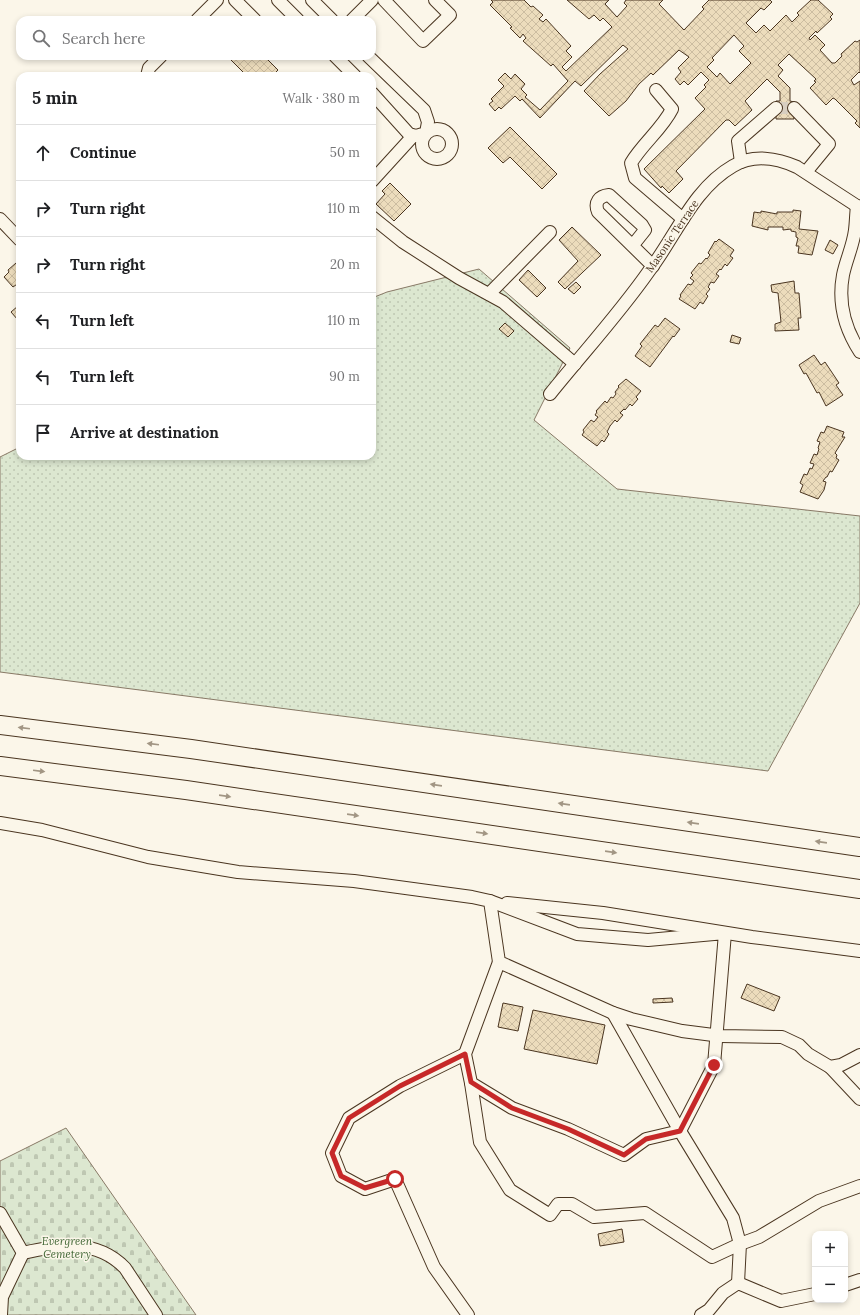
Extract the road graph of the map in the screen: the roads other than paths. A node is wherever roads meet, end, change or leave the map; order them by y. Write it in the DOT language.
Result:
graph roads {
  1 [pos="217,0"];
  2 [pos="235,0"];
  3 [pos="278,0"];
  4 [pos="312,0"];
  5 [pos="372,0"];
  6 [pos="384,0"];
  7 [pos="435,0"];
  8 [pos="201,16"];
  9 [pos="251,16"];
  10 [pos="294,16"];
  11 [pos="328,16"];
  12 [pos="356,16"];
  13 [pos="157,60"];
  14 [pos="339,60"];
  15 [pos="372,60"];
  16 [pos="148,72"];
  17 [pos="351,72"];
  18 [pos="656,90"];
  19 [pos="376,98"];
  20 [pos="776,108"];
  21 [pos="794,108"];
  22 [pos="413,136"];
  23 [pos="741,162"];
  24 [pos="806,172"];
  25 [pos="376,177"];
  26 [pos="859,206"];
  27 [pos="0,218"];
  28 [pos="683,219"];
  29 [pos="376,220"];
  30 [pos="550,232"];
  31 [pos="16,236"];
  32 [pos="633,245"];
  33 [pos="653,266"];
  34 [pos="489,294"];
  35 [pos="860,352"];
  36 [pos="575,364"];
  37 [pos="550,394"];
  38 [pos="0,725"];
  39 [pos="0,766"];
  40 [pos="0,823"];
  41 [pos="860,847"];
  42 [pos="860,889"];
  43 [pos="490,901"];
  44 [pos="725,933"];
  45 [pos="860,951"];
  46 [pos="499,962"];
  47 [pos="613,1013"];
  48 [pos="716,1035"];
  49 [pos="465,1054"];
  50 [pos="860,1055"];
  51 [pos="830,1067"];
  52 [pos="471,1082"];
  53 [pos="860,1100"];
  54 [pos="680,1131"];
  55 [pos="860,1186"];
  56 [pos="0,1213"];
  57 [pos="740,1244"];
  58 [pos="23,1253"];
  59 [pos="860,1280"];
  60 [pos="738,1283"];
  61 [pos="848,1284"];
  62 [pos="812,1295"];
  63 [pos="1,1315"];
  64 [pos="156,1315"];
  65 [pos="468,1315"];
  66 [pos="701,1315"];
  1 -- 8 [label="street"];
  2 -- 9 [label="street"];
  3 -- 10 [label="street"];
  4 -- 11 [label="street"];
  5 -- 12 [label="street"];
  6 -- 7 [label="street"];
  13 -- 16 [label="street"];
  14 -- 17 [label="street"];
  15 -- 22 [label="street"];
  18 -- 28 [label="street"];
  19 -- 22 [label="street"];
  20 -- 23 [label="street"];
  21 -- 24 [label="street"];
  22 -- 25 [label="street"];
  23 -- 24 [label="street, Masonic Terrace"];
  23 -- 28 [label="street, Masonic Terrace"];
  24 -- 26 [label="street, Masonic Terrace"];
  26 -- 35 [label="street"];
  27 -- 31 [label="street"];
  28 -- 33 [label="street, Masonic Terrace"];
  29 -- 34 [label="street"];
  30 -- 34 [label="street"];
  32 -- 33 [label="street"];
  33 -- 36 [label="street, Masonic Terrace"];
  34 -- 36 [label="street"];
  36 -- 37 [label="street, Masonic Terrace"];
  41 -- 38 [label="highway, one-way"];
  39 -- 42 [label="highway, one-way"];
  40 -- 43 [label="street"];
  43 -- 44 [label="street"];
  43 -- 44 [label="street"];
  43 -- 46 [label="street"];
  44 -- 45 [label="street"];
  44 -- 48 [label="street"];
  46 -- 47 [label="street"];
  46 -- 49 [label="street"];
  47 -- 48 [label="street"];
  47 -- 54 [label="street"];
  48 -- 51 [label="street"];
  48 -- 54 [label="street"];
  49 -- 52 [label="street"];
  49 -- 65 [label="street"];
  50 -- 51 [label="street"];
  51 -- 53 [label="street"];
  52 -- 54 [label="street"];
  52 -- 57 [label="street"];
  54 -- 57 [label="street"];
  55 -- 57 [label="street"];
  56 -- 58 [label="street"];
  57 -- 60 [label="street"];
  58 -- 63 [label="street"];
  58 -- 64 [label="street"];
  59 -- 61 [label="street"];
  60 -- 62 [label="street"];
  60 -- 66 [label="street"];
}
